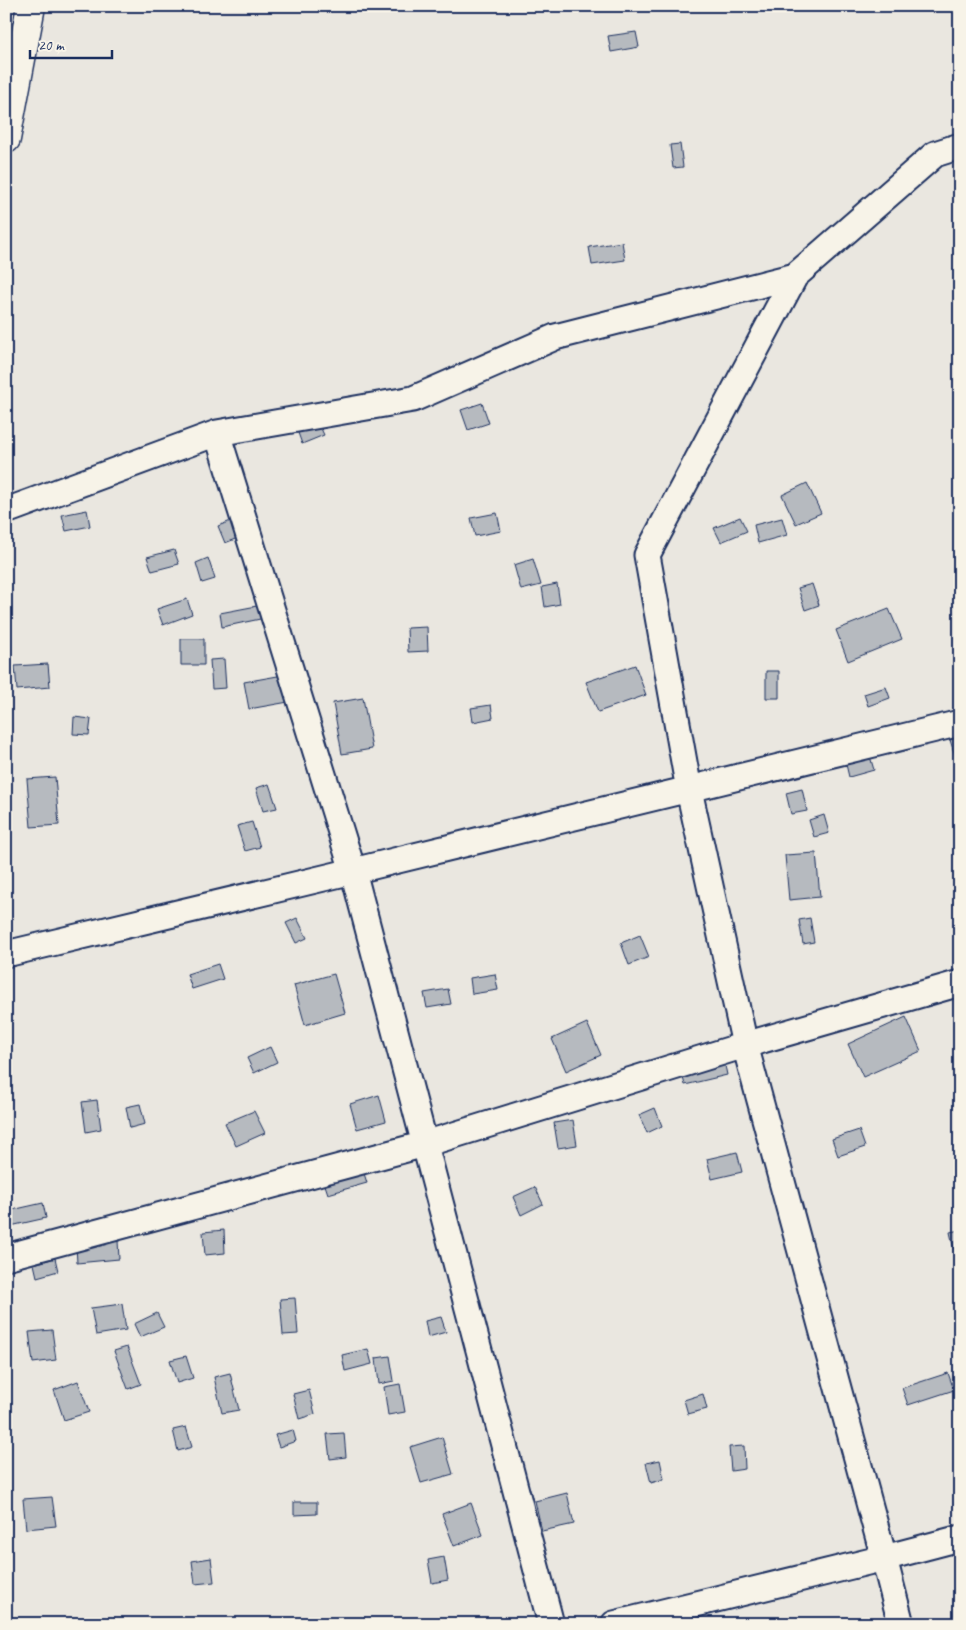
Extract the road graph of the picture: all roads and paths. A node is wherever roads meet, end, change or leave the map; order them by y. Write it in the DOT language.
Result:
graph roads {
  1 [pos="31,6"];
  2 [pos="6,139"];
  3 [pos="960,146"];
  4 [pos="795,276"];
  5 [pos="217,433"];
  6 [pos="6,512"];
  7 [pos="960,723"];
  8 [pos="689,790"];
  9 [pos="352,871"];
  10 [pos="6,954"];
  11 [pos="960,983"];
  12 [pos="745,1045"];
  13 [pos="425,1144"];
  14 [pos="6,1257"];
  15 [pos="960,1538"];
  16 [pos="884,1558"];
  17 [pos="551,1624"];
  18 [pos="614,1624"];
  19 [pos="902,1624"];
  1 -- 2 [label="main road"];
  3 -- 4 [label="street"];
  4 -- 5 [label="street"];
  4 -- 8 [label="street"];
  5 -- 6 [label="street"];
  5 -- 9 [label="street"];
  7 -- 8 [label="street"];
  8 -- 9 [label="street"];
  8 -- 12 [label="street"];
  9 -- 10 [label="street"];
  9 -- 13 [label="street"];
  11 -- 12 [label="street"];
  12 -- 13 [label="street"];
  12 -- 16 [label="street"];
  13 -- 14 [label="street"];
  13 -- 17 [label="street"];
  15 -- 16 [label="street"];
  16 -- 18 [label="street"];
  16 -- 19 [label="street"];
}
